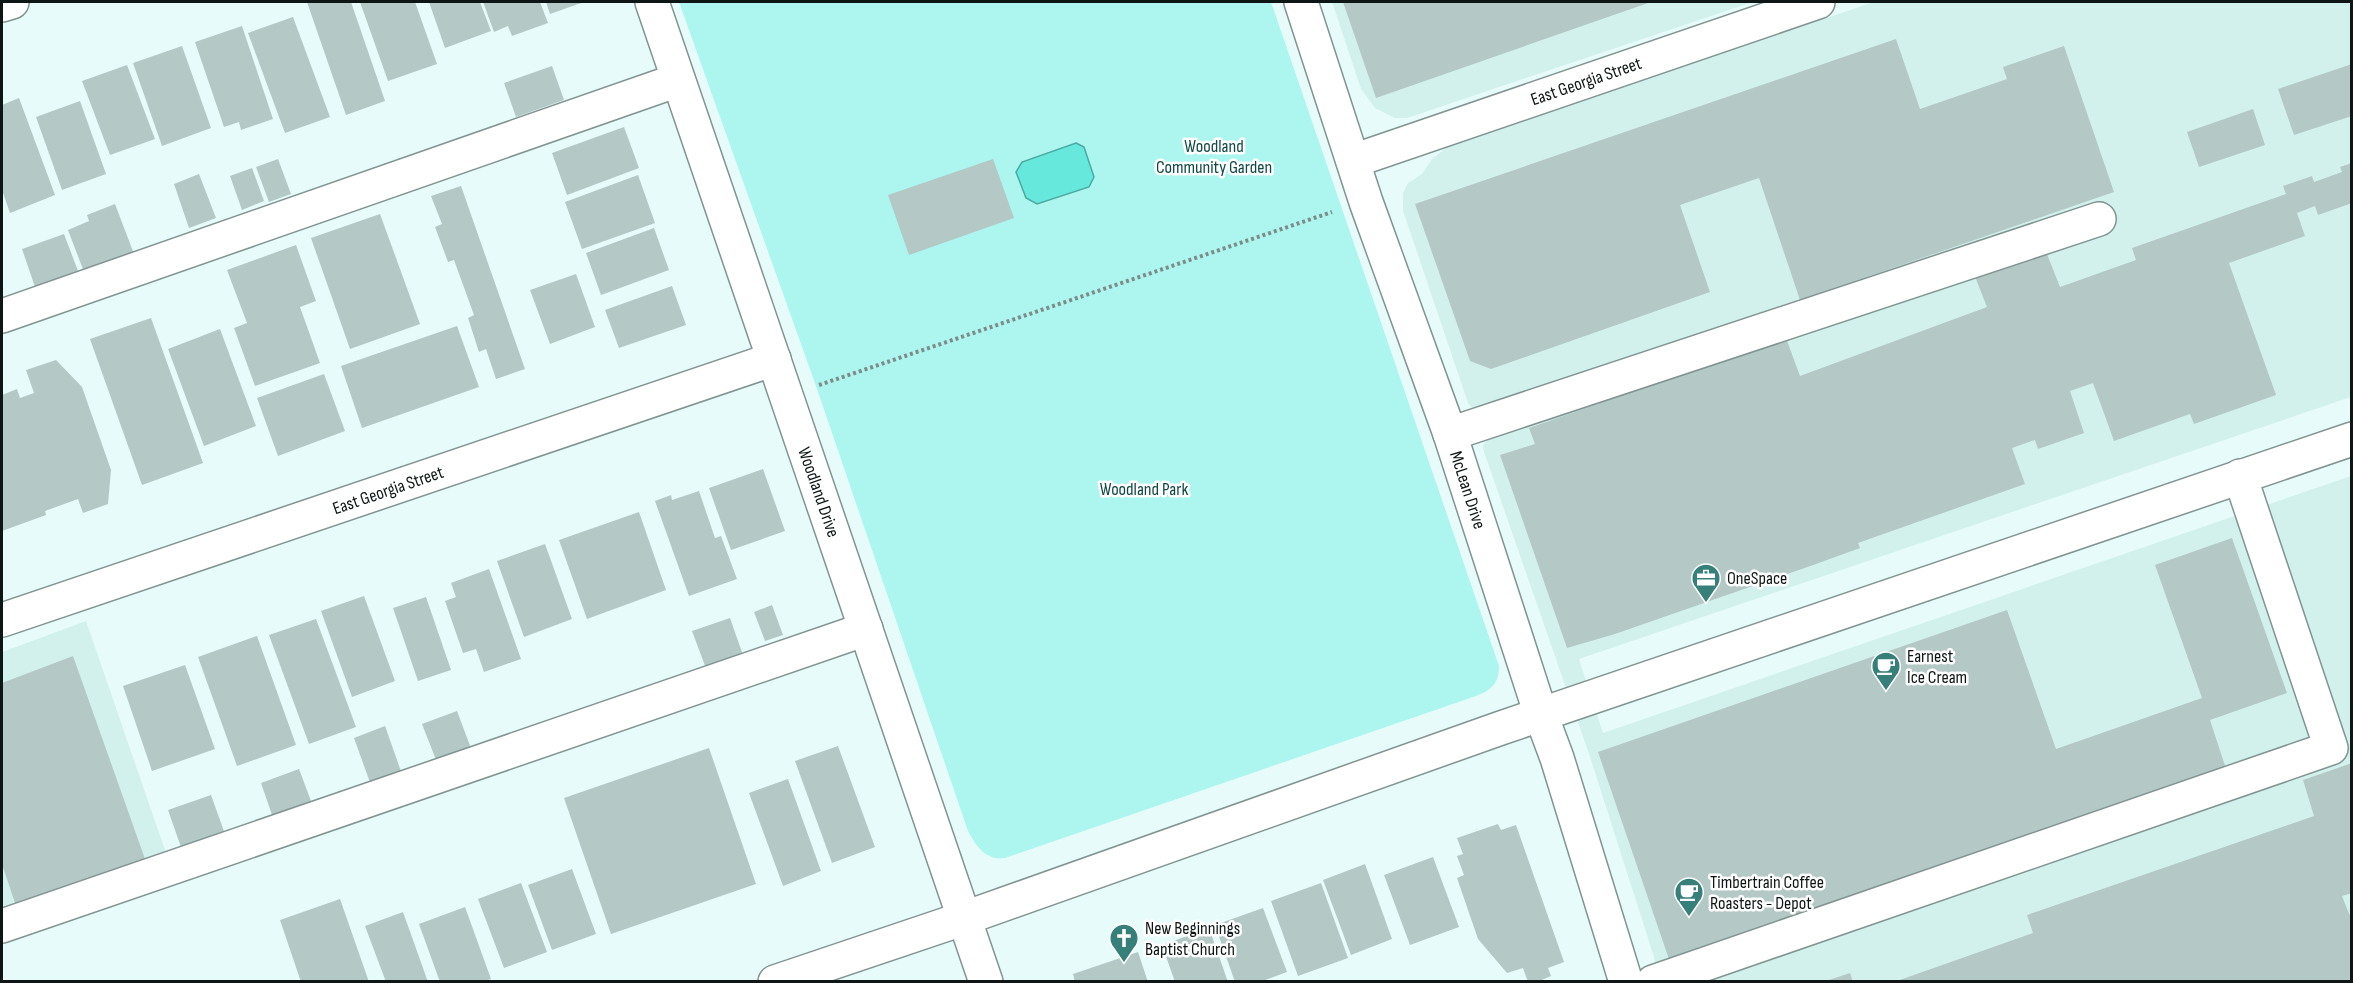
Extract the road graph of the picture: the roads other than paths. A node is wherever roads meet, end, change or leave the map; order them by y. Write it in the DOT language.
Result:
graph roads {
  1 [pos="12,2"];
  2 [pos="652,2"];
  3 [pos="1300,2"];
  4 [pos="1818,2"];
  5 [pos="2,5"];
  6 [pos="678,80"];
  7 [pos="1353,161"];
  8 [pos="2099,219"];
  9 [pos="2,316"];
  10 [pos="774,359"];
  11 [pos="1450,434"];
  12 [pos="2352,439"];
  13 [pos="2240,476"];
  14 [pos="2,620"];
  15 [pos="866,629"];
  16 [pos="1541,715"];
  17 [pos="965,918"];
  18 [pos="2,926"];
  19 [pos="776,981"];
  20 [pos="986,981"];
  21 [pos="1626,981"];
  22 [pos="1653,981"];
  1 -- 5 [label="street"];
  2 -- 6 [label="street, Woodland Drive"];
  3 -- 7 [label="street, McLean Drive"];
  4 -- 7 [label="street, East Georgia Street"];
  6 -- 9 [label="street"];
  6 -- 10 [label="street, Woodland Drive"];
  7 -- 11 [label="street, McLean Drive"];
  8 -- 11 [label="street"];
  10 -- 14 [label="street, East Georgia Street"];
  10 -- 15 [label="street, Woodland Drive"];
  11 -- 16 [label="street, McLean Drive"];
  12 -- 13 [label="street"];
  13 -- 16 [label="street"];
  13 -- 22 [label="street"];
  15 -- 17 [label="street, Woodland Drive"];
  15 -- 18 [label="street"];
  16 -- 17 [label="street"];
  16 -- 21 [label="street, McLean Drive"];
  17 -- 19 [label="street"];
  17 -- 20 [label="street, Woodland Drive"];
}
